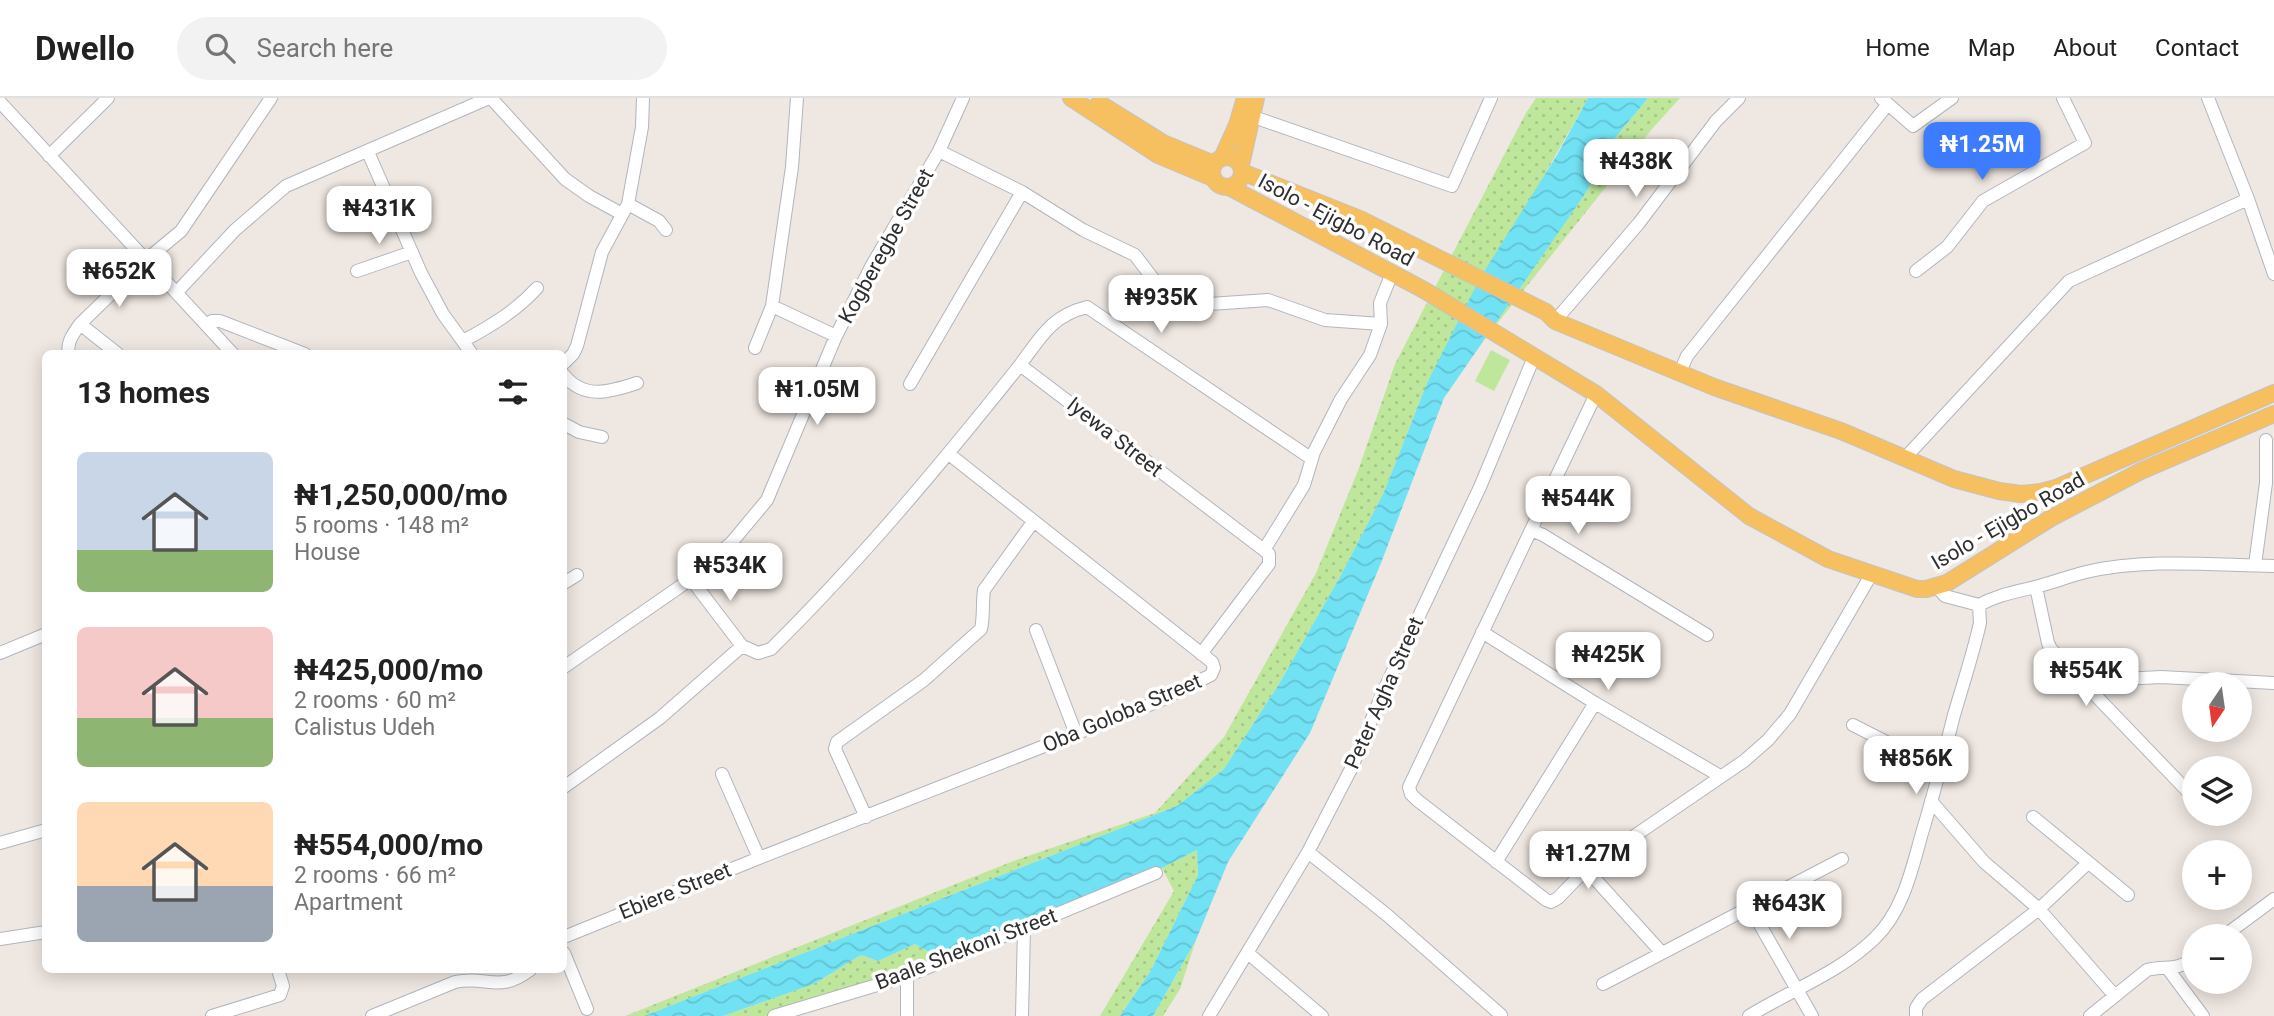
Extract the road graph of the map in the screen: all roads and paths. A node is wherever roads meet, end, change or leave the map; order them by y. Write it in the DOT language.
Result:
graph roads {
  1 [pos="108,98"];
  2 [pos="271,98"];
  3 [pos="490,98"];
  4 [pos="643,98"];
  5 [pos="797,98"];
  6 [pos="963,98"];
  7 [pos="1071,98"];
  8 [pos="1091,98"];
  9 [pos="1245,98"];
  10 [pos="1256,98"];
  11 [pos="1491,98"];
  12 [pos="1739,98"];
  13 [pos="1952,98"];
  14 [pos="2063,98"];
  15 [pos="2208,98"];
  16 [pos="1884,101"];
  17 [pos="0,103"];
  18 [pos="1251,116"];
  19 [pos="939,151"];
  20 [pos="368,152"];
  21 [pos="49,156"];
  22 [pos="1216,167"];
  23 [pos="1242,168"];
  24 [pos="1229,187"];
  25 [pos="1022,192"];
  26 [pos="2248,199"];
  27 [pos="625,209"];
  28 [pos="666,230"];
  29 [pos="412,252"];
  30 [pos="146,260"];
  31 [pos="357,271"];
  32 [pos="1916,271"];
  33 [pos="1392,273"];
  34 [pos="2274,274"];
  35 [pos="537,288"];
  36 [pos="177,292"];
  37 [pos="772,306"];
  38 [pos="1550,316"];
  39 [pos="80,324"];
  40 [pos="1381,324"];
  41 [pos="206,325"];
  42 [pos="836,336"];
  43 [pos="463,341"];
  44 [pos="755,348"];
  45 [pos="68,350"];
  46 [pos="113,350"];
  47 [pos="229,350"];
  48 [pos="294,350"];
  49 [pos="469,350"];
  50 [pos="1529,354"];
  51 [pos="567,360"];
  52 [pos="1020,365"];
  53 [pos="1680,372"];
  54 [pos="567,378"];
  55 [pos="637,383"];
  56 [pos="910,384"];
  57 [pos="2274,393"];
  58 [pos="1596,394"];
  59 [pos="2274,414"];
  60 [pos="567,426"];
  61 [pos="602,437"];
  62 [pos="2266,440"];
  63 [pos="949,454"];
  64 [pos="1905,458"];
  65 [pos="1312,459"];
  66 [pos="2056,488"];
  67 [pos="2065,512"];
  68 [pos="1033,522"];
  69 [pos="1531,530"];
  70 [pos="1264,550"];
  71 [pos="2255,565"];
  72 [pos="2274,566"];
  73 [pos="577,575"];
  74 [pos="1871,575"];
  75 [pos="691,579"];
  76 [pos="567,581"];
  77 [pos="1937,586"];
  78 [pos="2036,587"];
  79 [pos="1979,605"];
  80 [pos="1036,630"];
  81 [pos="1482,632"];
  82 [pos="1707,635"];
  83 [pos="42,636"];
  84 [pos="742,646"];
  85 [pos="0,653"];
  86 [pos="1201,654"];
  87 [pos="567,665"];
  88 [pos="2084,681"];
  89 [pos="2274,683"];
  90 [pos="1595,703"];
  91 [pos="1853,725"];
  92 [pos="1076,734"];
  93 [pos="1941,770"];
  94 [pos="722,775"];
  95 [pos="1720,776"];
  96 [pos="567,785"];
  97 [pos="2182,785"];
  98 [pos="1931,801"];
  99 [pos="866,817"];
  100 [pos="2033,817"];
  101 [pos="42,831"];
  102 [pos="0,844"];
  103 [pos="787,848"];
  104 [pos="1308,852"];
  105 [pos="759,858"];
  106 [pos="1842,859"];
  107 [pos="1496,862"];
  108 [pos="2088,863"];
  109 [pos="1586,869"];
  110 [pos="1156,873"];
  111 [pos="2128,895"];
  112 [pos="2274,899"];
  113 [pos="1751,909"];
  114 [pos="2039,909"];
  115 [pos="2240,924"];
  116 [pos="1024,929"];
  117 [pos="42,933"];
  118 [pos="567,936"];
  119 [pos="0,939"];
  120 [pos="1662,953"];
  121 [pos="1249,954"];
  122 [pos="567,960"];
  123 [pos="2182,966"];
  124 [pos="2168,969"];
  125 [pos="279,973"];
  126 [pos="526,973"];
  127 [pos="907,976"];
  128 [pos="1602,984"];
  129 [pos="1798,990"];
  130 [pos="2115,996"];
  131 [pos="587,1009"];
  132 [pos="790,1013"];
  133 [pos="1501,1015"];
  134 [pos="212,1016"];
  135 [pos="372,1016"];
  136 [pos="774,1016"];
  137 [pos="907,1016"];
  138 [pos="1022,1016"];
  139 [pos="1209,1016"];
  140 [pos="1322,1016"];
  141 [pos="1749,1016"];
  142 [pos="1812,1016"];
  143 [pos="1916,1016"];
  144 [pos="2090,1016"];
  145 [pos="2203,1016"];
  1 -- 21 [label="street"];
  2 -- 30 [label="street"];
  3 -- 20 [label="street"];
  3 -- 27 [label="street"];
  4 -- 27 [label="street"];
  5 -- 37 [label="street"];
  6 -- 19 [label="street, Kogberegbe Street"];
  7 -- 22 [label="main road"];
  8 -- 22 [label="main road"];
  9 -- 22 [label="main road"];
  10 -- 18 [label="main road"];
  11 -- 18 [label="street"];
  12 -- 38 [label="street"];
  13 -- 16 [label="street"];
  14 -- 32 [label="street"];
  15 -- 26 [label="street"];
  16 -- 53 [label="street"];
  17 -- 21 [label="street"];
  18 -- 23 [label="main road"];
  19 -- 25 [label="street"];
  19 -- 42 [label="street, Kogberegbe Street"];
  20 -- 29 [label="street"];
  20 -- 36 [label="street"];
  21 -- 30 [label="street"];
  22 -- 23 [label="main road"];
  22 -- 24 [label="main road"];
  23 -- 24 [label="main road"];
  23 -- 38 [label="main road, Isolo - Ejigbo Road"];
  24 -- 33 [label="main road, Isolo - Ejigbo Road"];
  25 -- 40 [label="street"];
  25 -- 56 [label="street"];
  26 -- 34 [label="street"];
  26 -- 64 [label="street"];
  27 -- 28 [label="street"];
  27 -- 51 [label="street"];
  29 -- 31 [label="street"];
  29 -- 43 [label="street"];
  30 -- 36 [label="street"];
  30 -- 39 [label="street"];
  33 -- 40 [label="street"];
  33 -- 50 [label="main road, Isolo - Ejigbo Road"];
  35 -- 43 [label="street"];
  36 -- 41 [label="street"];
  37 -- 42 [label="street"];
  37 -- 44 [label="street"];
  38 -- 53 [label="main road, Isolo - Ejigbo Road"];
  39 -- 45 [label="street"];
  39 -- 46 [label="street"];
  40 -- 65 [label="street"];
  41 -- 47 [label="street"];
  41 -- 48 [label="street"];
  42 -- 75 [label="street, Kogberegbe Street"];
  43 -- 49 [label="street"];
  50 -- 58 [label="main road, Isolo - Ejigbo Road"];
  50 -- 104 [label="street, Peter Agha Street"];
  52 -- 63 [label="street"];
  52 -- 65 [label="street"];
  52 -- 70 [label="street, Iyewa Street"];
  53 -- 64 [label="main road, Isolo - Ejigbo Road"];
  54 -- 55 [label="street"];
  57 -- 66 [label="main road, Isolo - Ejigbo Road"];
  58 -- 69 [label="street"];
  58 -- 74 [label="main road, Isolo - Ejigbo Road"];
  59 -- 67 [label="main road, Isolo - Ejigbo Road"];
  60 -- 61 [label="street"];
  62 -- 71 [label="street"];
  63 -- 68 [label="street, Oba Goloba Street"];
  63 -- 84 [label="street"];
  64 -- 66 [label="main road, Isolo - Ejigbo Road"];
  65 -- 70 [label="street"];
  66 -- 67 [label="main road"];
  67 -- 77 [label="main road, Isolo - Ejigbo Road"];
  68 -- 86 [label="street, Oba Goloba Street"];
  68 -- 99 [label="street"];
  69 -- 81 [label="street"];
  69 -- 82 [label="street"];
  70 -- 86 [label="street"];
  71 -- 72 [label="street"];
  71 -- 78 [label="street"];
  73 -- 76 [label="street"];
  74 -- 77 [label="main road, Isolo - Ejigbo Road"];
  74 -- 95 [label="street"];
  75 -- 84 [label="street"];
  75 -- 87 [label="street, Kogberegbe Street"];
  77 -- 79 [label="street"];
  78 -- 79 [label="street"];
  78 -- 88 [label="street"];
  79 -- 93 [label="street"];
  80 -- 92 [label="street"];
  81 -- 90 [label="street"];
  81 -- 107 [label="street"];
  83 -- 85 [label="street"];
  84 -- 96 [label="street"];
  86 -- 92 [label="street, Oba Goloba Street"];
  88 -- 89 [label="street"];
  88 -- 97 [label="street"];
  90 -- 95 [label="street"];
  90 -- 107 [label="street"];
  91 -- 93 [label="street"];
  92 -- 99 [label="street, Oba Goloba Street"];
  93 -- 98 [label="street"];
  94 -- 105 [label="street"];
  95 -- 109 [label="street"];
  98 -- 114 [label="street"];
  98 -- 129 [label="street"];
  99 -- 103 [label="street, Oba Goloba Street"];
  100 -- 108 [label="street"];
  101 -- 102 [label="street"];
  103 -- 105 [label="street, Ebiere Street"];
  104 -- 121 [label="street, Peter Agha Street"];
  104 -- 133 [label="street"];
  105 -- 118 [label="street, Ebiere Street"];
  106 -- 113 [label="street"];
  107 -- 109 [label="street"];
  108 -- 111 [label="street"];
  108 -- 114 [label="street"];
  109 -- 120 [label="street"];
  110 -- 116 [label="street, Baale Shekoni Street"];
  112 -- 115 [label="street"];
  113 -- 120 [label="street"];
  113 -- 129 [label="street"];
  114 -- 130 [label="street"];
  114 -- 143 [label="street"];
  116 -- 127 [label="street, Baale Shekoni Street"];
  116 -- 138 [label="street"];
  117 -- 119 [label="street"];
  120 -- 128 [label="street"];
  121 -- 139 [label="street, Peter Agha Street"];
  121 -- 140 [label="street"];
  122 -- 131 [label="street"];
  123 -- 124 [label="street"];
  124 -- 130 [label="street"];
  124 -- 145 [label="street"];
  125 -- 134 [label="street"];
  126 -- 135 [label="street"];
  127 -- 132 [label="street, Baale Shekoni Street"];
  127 -- 137 [label="street"];
  129 -- 141 [label="street"];
  129 -- 142 [label="street"];
  130 -- 144 [label="street"];
  132 -- 136 [label="street, Baale Shekoni Street"];
}
